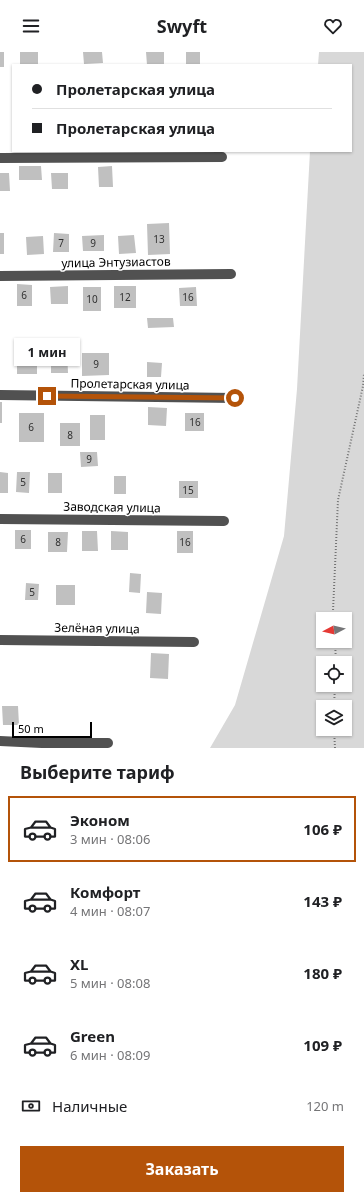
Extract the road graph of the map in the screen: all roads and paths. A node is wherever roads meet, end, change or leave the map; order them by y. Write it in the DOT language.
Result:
graph roads {
  1 [pos="222,157"];
  2 [pos="0,158"];
  3 [pos="231,274"];
  4 [pos="0,276"];
  5 [pos="364,374"];
  6 [pos="0,395"];
  7 [pos="235,398"];
  8 [pos="0,519"];
  9 [pos="224,521"];
  10 [pos="332,612"];
  11 [pos="0,640"];
  12 [pos="194,642"];
  13 [pos="334,736"];
  14 [pos="0,741"];
  15 [pos="108,743"];
  16 [pos="335,748"];
  1 -- 2 [label="street"];
  3 -- 4 [label="street, улица Энтузиастов"];
  5 -- 10 [label="path"];
  6 -- 7 [label="street, Пролетарская улица"];
  8 -- 9 [label="street, Заводская улица"];
  11 -- 12 [label="street, Зелёная улица"];
  13 -- 16 [label="path"];
  14 -- 15 [label="street"];
}
